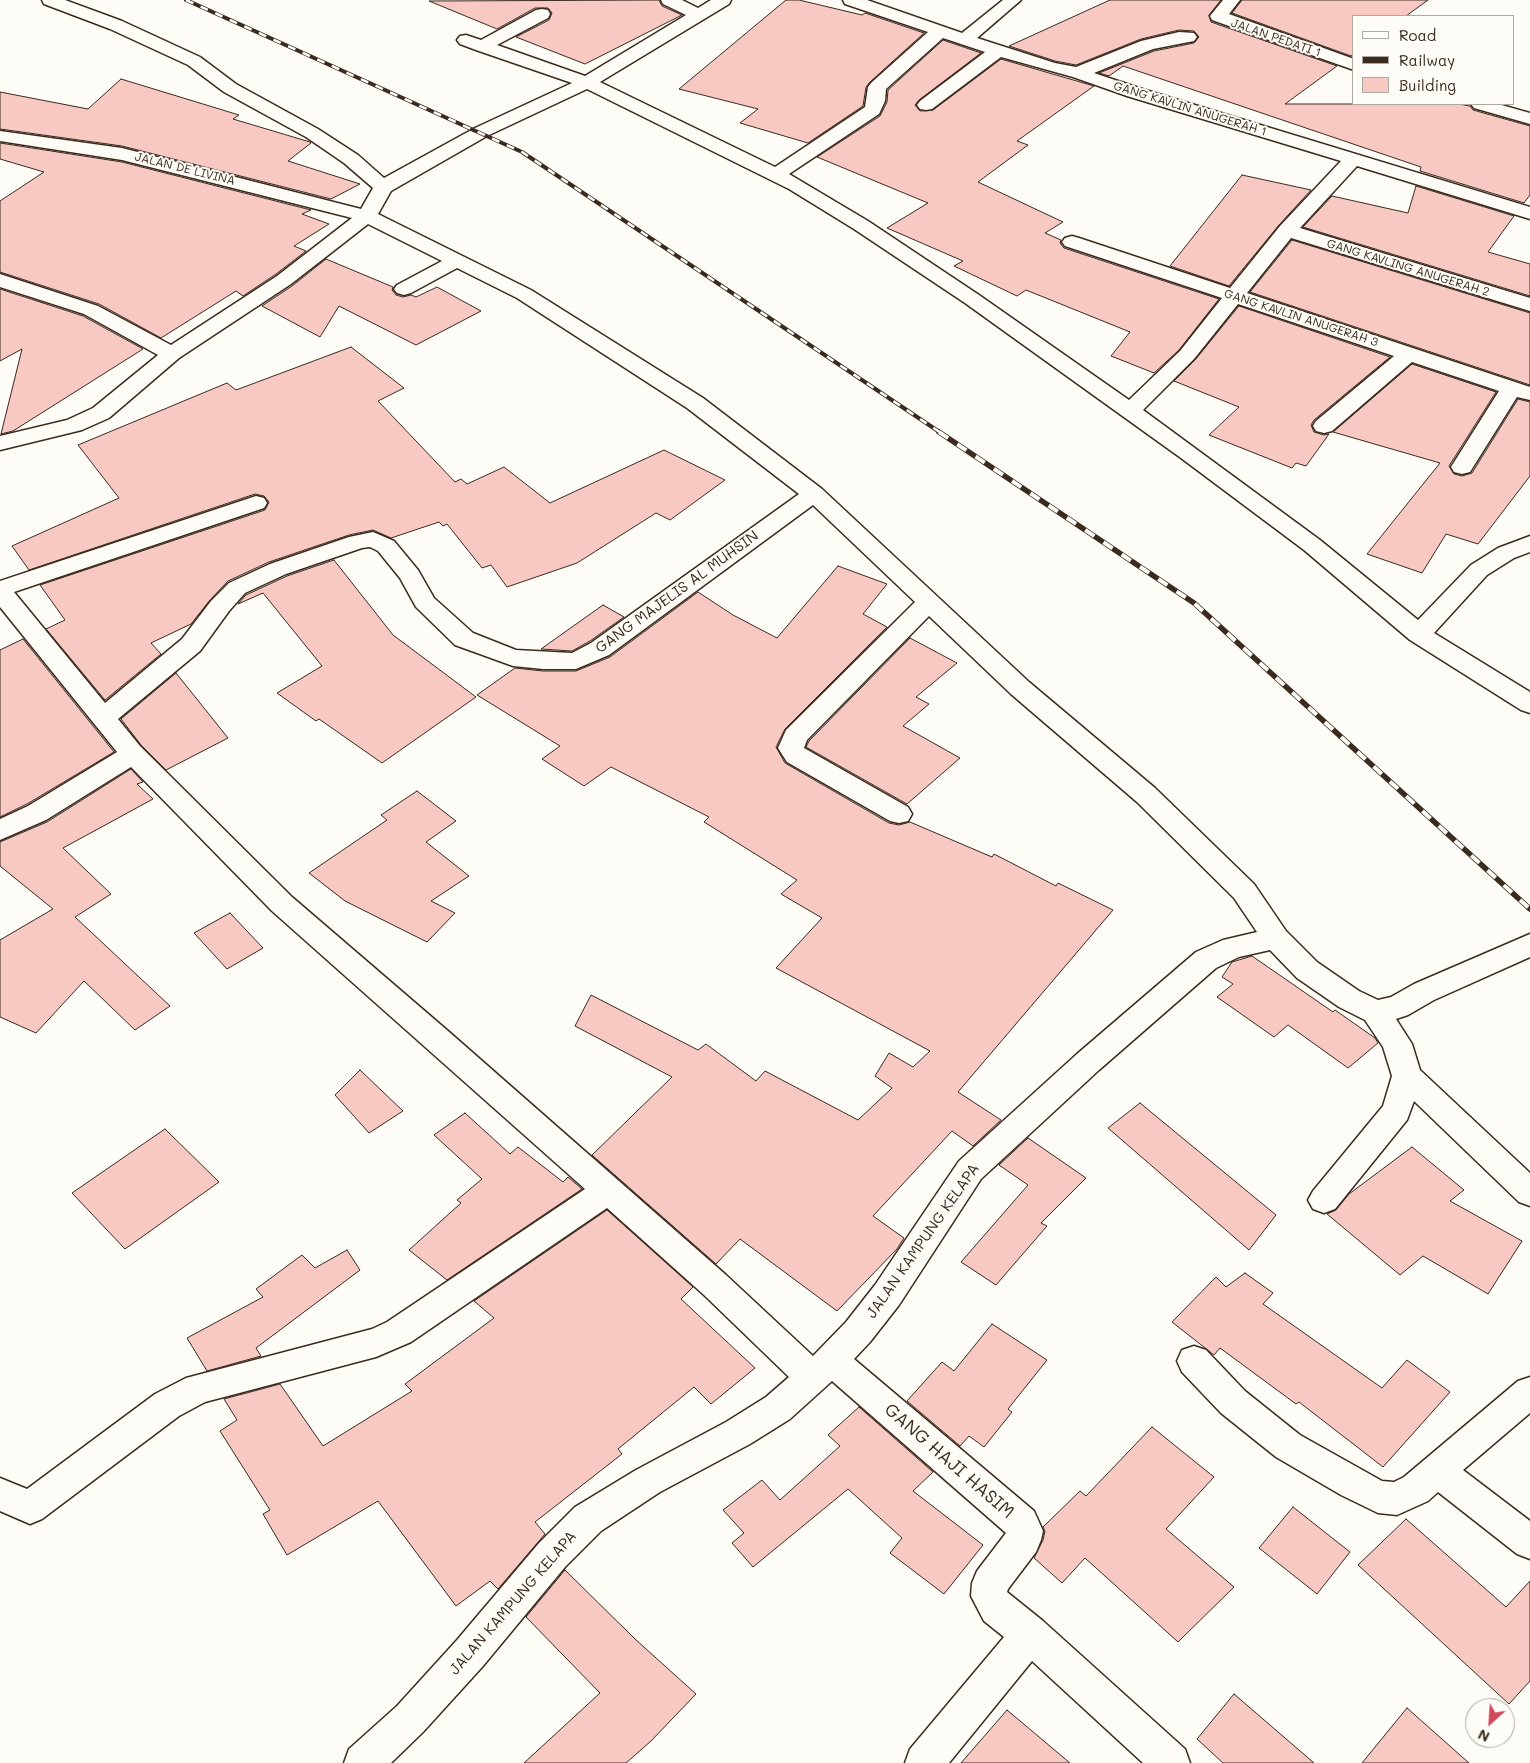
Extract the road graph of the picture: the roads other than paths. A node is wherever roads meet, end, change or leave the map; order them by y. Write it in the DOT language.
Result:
graph roads {
  1 [pos="50,0"];
  2 [pos="669,0"];
  3 [pos="723,0"];
  4 [pos="851,0"];
  5 [pos="1013,0"];
  6 [pos="1232,0"];
  7 [pos="542,14"];
  8 [pos="698,15"];
  9 [pos="940,31"];
  10 [pos="1188,37"];
  11 [pos="965,39"];
  12 [pos="998,50"];
  13 [pos="1352,64"];
  14 [pos="1078,72"];
  15 [pos="587,82"];
  16 [pos="926,105"];
  17 [pos="1483,105"];
  18 [pos="1530,119"];
  19 [pos="0,136"];
  20 [pos="1352,160"];
  21 [pos="776,175"];
  22 [pos="382,187"];
  23 [pos="1530,213"];
  24 [pos="366,216"];
  25 [pos="1287,230"];
  26 [pos="1072,242"];
  27 [pos="456,261"];
  28 [pos="0,280"];
  29 [pos="404,289"];
  30 [pos="1232,296"];
  31 [pos="1530,305"];
  32 [pos="1410,352"];
  33 [pos="172,354"];
  34 [pos="1521,391"];
  35 [pos="1130,411"];
  36 [pos="1324,426"];
  37 [pos="0,443"];
  38 [pos="1462,467"];
  39 [pos="814,494"];
  40 [pos="256,503"];
  41 [pos="1530,543"];
  42 [pos="0,590"];
  43 [pos="929,602"];
  44 [pos="1419,634"];
  45 [pos="1530,704"];
  46 [pos="103,718"];
  47 [pos="133,754"];
  48 [pos="900,814"];
  49 [pos="0,830"];
  50 [pos="1276,938"];
  51 [pos="1530,945"];
  52 [pos="1375,1012"];
  53 [pos="1407,1076"];
  54 [pos="607,1191"];
  55 [pos="1530,1193"];
  56 [pos="1324,1200"];
  57 [pos="1194,1361"];
  58 [pos="821,1368"];
  59 [pos="1530,1392"];
  60 [pos="1437,1471"];
  61 [pos="0,1494"];
  62 [pos="1530,1542"];
  63 [pos="1030,1634"];
  64 [pos="363,1763"];
  65 [pos="924,1763"];
  66 [pos="1171,1763"];
  1 -- 22 [label="street"];
  2 -- 8 [label="street"];
  3 -- 8 [label="street"];
  4 -- 9 [label="street, GANG KAVLIN ANUGERAH 1"];
  5 -- 11 [label="street"];
  6 -- 13 [label="street, JALAN PEDATI 1"];
  7 -- 15 [label="street"];
  8 -- 15 [label="street"];
  9 -- 11 [label="street, GANG KAVLIN ANUGERAH 1"];
  9 -- 21 [label="street"];
  10 -- 14 [label="street"];
  11 -- 12 [label="street, GANG KAVLIN ANUGERAH 1"];
  12 -- 14 [label="street, GANG KAVLIN ANUGERAH 1"];
  12 -- 16 [label="street"];
  14 -- 20 [label="street, GANG KAVLIN ANUGERAH 1"];
  15 -- 21 [label="street"];
  15 -- 22 [label="street"];
  17 -- 18 [label="street"];
  19 -- 24 [label="street, JALAN DE LIVINA"];
  20 -- 23 [label="street, GANG KAVLIN ANUGERAH 1"];
  20 -- 25 [label="street"];
  21 -- 35 [label="street"];
  22 -- 24 [label="street"];
  24 -- 27 [label="street, JALAN DE LIVINA"];
  24 -- 33 [label="street"];
  25 -- 30 [label="street"];
  25 -- 31 [label="street, GANG KAVLING ANUGERAH 2"];
  26 -- 30 [label="street, GANG KAVLIN ANUGERAH 3"];
  27 -- 29 [label="street"];
  27 -- 39 [label="street, JALAN DE LIVINA"];
  28 -- 33 [label="street"];
  30 -- 32 [label="street, GANG KAVLIN ANUGERAH 3"];
  30 -- 35 [label="street"];
  32 -- 34 [label="street, GANG KAVLIN ANUGERAH 3"];
  32 -- 36 [label="street"];
  33 -- 37 [label="street"];
  34 -- 38 [label="street"];
  35 -- 44 [label="street"];
  39 -- 43 [label="street, JALAN DE LIVINA"];
  39 -- 46 [label="street, GANG MAJELIS AL MUHSIN"];
  40 -- 42 [label="street"];
  41 -- 44 [label="street"];
  42 -- 46 [label="street"];
  43 -- 48 [label="street"];
  43 -- 50 [label="street, JALAN DE LIVINA"];
  44 -- 45 [label="street"];
  46 -- 47 [label="street"];
  47 -- 49 [label="street"];
  47 -- 54 [label="street"];
  50 -- 52 [label="street"];
  50 -- 58 [label="street, JALAN KAMPUNG KELAPA"];
  51 -- 52 [label="street"];
  52 -- 53 [label="street"];
  53 -- 55 [label="street"];
  53 -- 56 [label="street"];
  54 -- 58 [label="street"];
  54 -- 61 [label="street"];
  57 -- 60 [label="street"];
  58 -- 63 [label="street, GANG HAJI HASIM"];
  58 -- 64 [label="street, JALAN KAMPUNG KELAPA"];
  59 -- 60 [label="street"];
  60 -- 62 [label="street"];
  63 -- 65 [label="street"];
  63 -- 66 [label="street, GANG HAJI HASIM"];
}
